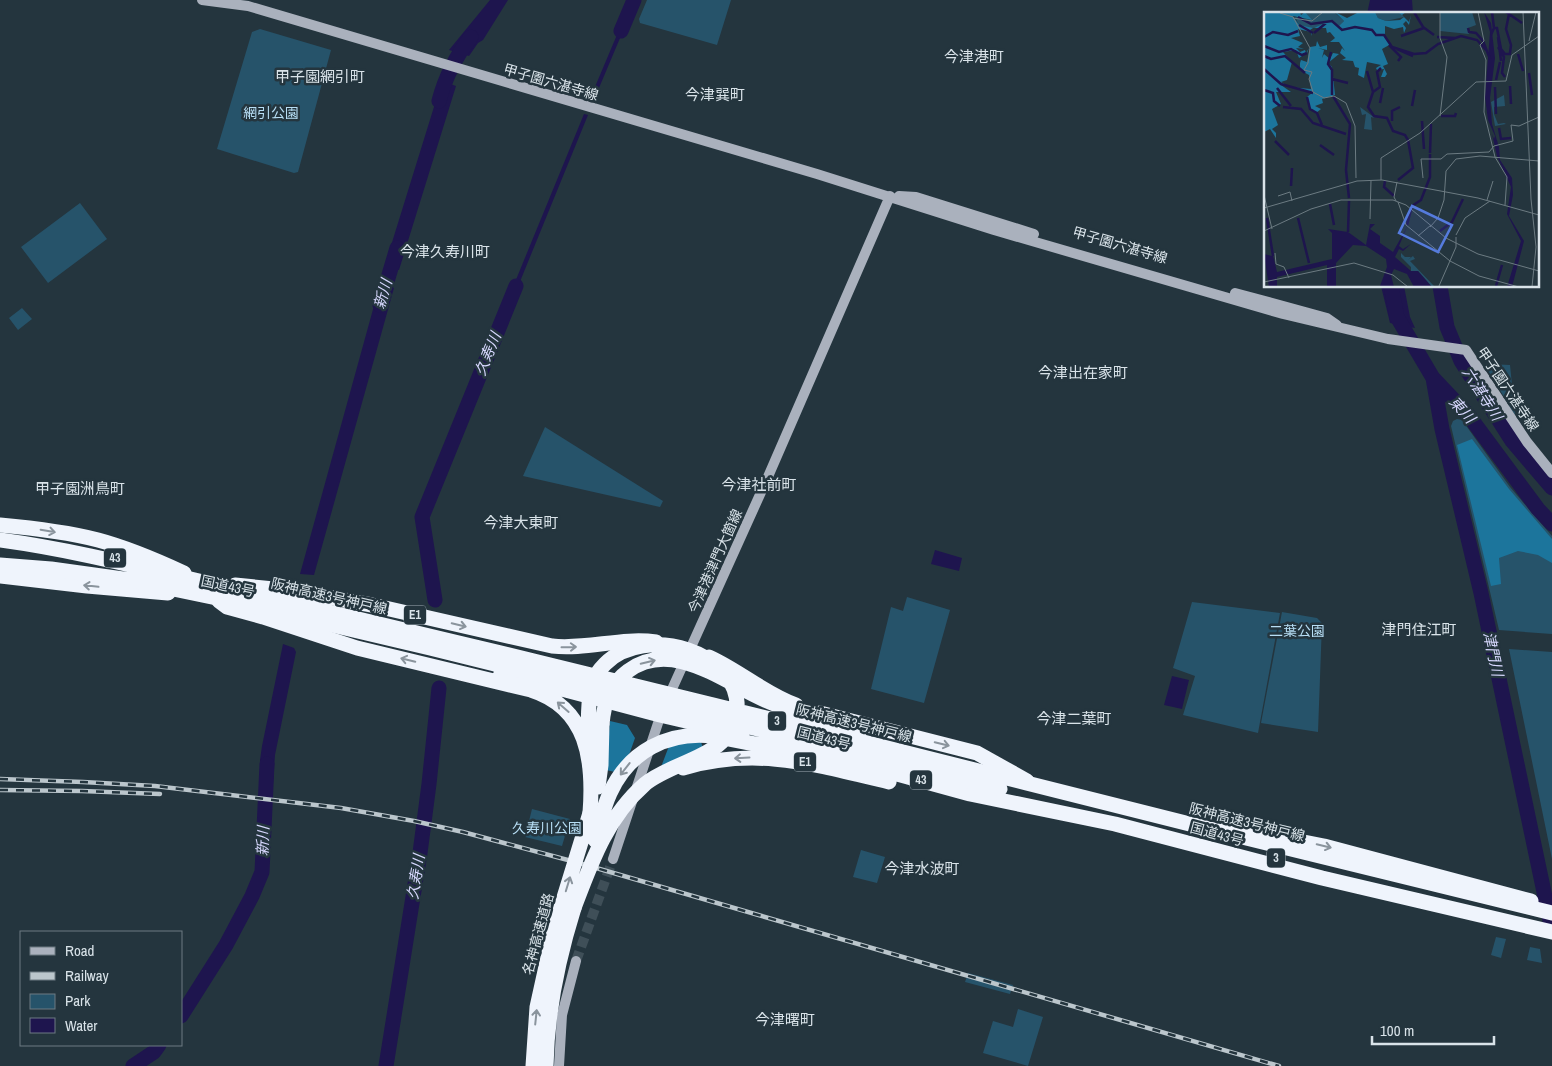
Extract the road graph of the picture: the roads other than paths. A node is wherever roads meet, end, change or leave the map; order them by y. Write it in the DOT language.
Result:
graph roads {
  1 [pos="202,0"];
  2 [pos="890,196"];
  3 [pos="1552,473"];
  4 [pos="0,525"];
  5 [pos="0,541"];
  6 [pos="0,559"];
  7 [pos="0,565"];
  8 [pos="184,573"];
  9 [pos="0,576"];
  10 [pos="229,584"];
  11 [pos="192,595"];
  12 [pos="300,597"];
  13 [pos="294,623"];
  14 [pos="676,646"];
  15 [pos="696,652"];
  16 [pos="672,688"];
  17 [pos="660,715"];
  18 [pos="590,766"];
  19 [pos="1001,783"];
  20 [pos="1033,784"];
  21 [pos="636,794"];
  22 [pos="1047,810"];
  23 [pos="590,813"];
  24 [pos="613,859"];
  25 [pos="1552,906"];
  26 [pos="574,908"];
  27 [pos="1552,913"];
  28 [pos="1549,929"];
  29 [pos="576,961"];
  30 [pos="533,1066"];
  31 [pos="546,1066"];
  32 [pos="559,1066"];
  1 -- 2 [label="main road, 甲子園六湛寺線"];
  2 -- 3 [label="main road, 甲子園六湛寺線"];
  2 -- 16 [label="main road, 今津港津門大箇線"];
  4 -- 8 [label="highway, one-way"];
  5 -- 8 [label="highway, 国道43号 / 43"];
  5 -- 19 [label="highway, 阪神高速3号神戸線 / 3, bridge"];
  6 -- 11 [label="highway, 国道43号 / 43"];
  7 -- 19 [label="highway, 阪神高速3号神戸線 / 3, bridge"];
  8 -- 10 [label="highway, 国道43号 / 43"];
  11 -- 9 [label="highway, one-way"];
  10 -- 12 [label="highway, E1"];
  11 -- 13 [label="highway, 国道43号 / 43"];
  12 -- 14 [label="highway, E1, one-way, bridge"];
  12 -- 16 [label="highway, 国道43号 / 43"];
  13 -- 17 [label="highway, 国道43号 / 43"];
  18 -- 13 [label="highway, E1, one-way, bridge"];
  14 -- 15 [label="highway, E1, bridge"];
  14 -- 18 [label="highway, E1, bridge"];
  15 -- 20 [label="highway, E1, one-way, bridge"];
  15 -- 21 [label="highway, E1, bridge"];
  16 -- 17 [label="main road, 今津港津門大箇線"];
  16 -- 20 [label="highway, 国道43号 / 43"];
  17 -- 22 [label="highway, 国道43号 / 43"];
  17 -- 24 [label="main road, 今津港津門大箇線"];
  18 -- 23 [label="highway, E1"];
  23 -- 19 [label="highway, E1, one-way, bridge"];
  19 -- 26 [label="highway, E1, one-way, bridge"];
  19 -- 27 [label="highway, 阪神高速3号神戸線 / 3, bridge"];
  19 -- 28 [label="highway, 阪神高速3号神戸線 / 3"];
  20 -- 25 [label="highway, 国道43号 / 43, one-way"];
  22 -- 21 [label="highway, E1, one-way, bridge"];
  21 -- 26 [label="highway, E1, bridge"];
  22 -- 28 [label="highway, 国道43号 / 43"];
  30 -- 23 [label="highway, 名神高速道路 / E1, one-way, bridge"];
  26 -- 31 [label="highway, 名神高速道路 / E1"];
  29 -- 32 [label="main road"];
}
